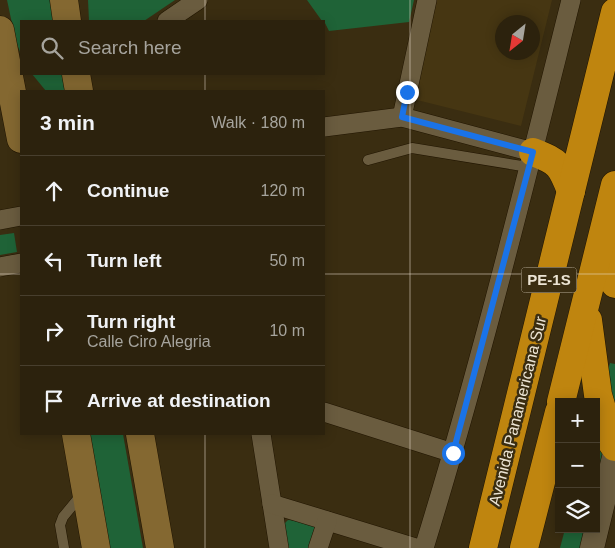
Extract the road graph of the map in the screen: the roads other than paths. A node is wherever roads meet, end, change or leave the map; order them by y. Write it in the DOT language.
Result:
graph roads {
  1 [pos="64,0"];
  2 [pos="198,0"];
  3 [pos="427,0"];
  4 [pos="571,0"];
  5 [pos="615,12"];
  6 [pos="67,20"];
  7 [pos="168,20"];
  8 [pos="2,42"];
  9 [pos="20,74"];
  10 [pos="21,75"];
  11 [pos="29,90"];
  12 [pos="402,117"];
  13 [pos="325,127"];
  14 [pos="20,134"];
  15 [pos="368,160"];
  16 [pos="531,160"];
  17 [pos="615,185"];
  18 [pos="571,191"];
  19 [pos="20,216"];
  20 [pos="0,220"];
  21 [pos="606,222"];
  22 [pos="20,263"];
  23 [pos="0,266"];
  24 [pos="615,284"];
  25 [pos="586,306"];
  26 [pos="563,398"];
  27 [pos="325,412"];
  28 [pos="555,428"];
  29 [pos="76,435"];
  30 [pos="140,435"];
  31 [pos="261,435"];
  32 [pos="615,447"];
  33 [pos="453,453"];
  34 [pos="615,453"];
  35 [pos="86,489"];
  36 [pos="272,504"];
  37 [pos="327,521"];
  38 [pos="64,548"];
  39 [pos="96,548"];
  40 [pos="160,548"];
  41 [pos="279,548"];
  42 [pos="318,548"];
  43 [pos="416,548"];
  44 [pos="424,548"];
  45 [pos="483,548"];
  46 [pos="524,548"];
  47 [pos="592,548"];
  1 -- 6 [label="main road"];
  2 -- 7 [label="street"];
  3 -- 12 [label="street"];
  4 -- 16 [label="street"];
  5 -- 18 [label="highway, Avenida Panamericana Sur / PE-1S"];
  8 -- 9 [label="main road"];
  8 -- 14 [label="main road"];
  10 -- 11 [label="main road"];
  12 -- 13 [label="street"];
  12 -- 16 [label="street"];
  15 -- 16 [label="lane"];
  16 -- 18 [label="highway"];
  16 -- 33 [label="street"];
  17 -- 21 [label="highway, PE-1S"];
  18 -- 45 [label="highway, Avenida Panamericana Sur / PE-1S"];
  19 -- 20 [label="street"];
  21 -- 24 [label="highway"];
  21 -- 25 [label="highway, PE-1S"];
  22 -- 23 [label="street"];
  25 -- 26 [label="highway, PE-1S"];
  25 -- 32 [label="highway"];
  27 -- 33 [label="street"];
  28 -- 46 [label="highway"];
  29 -- 35 [label="main road"];
  30 -- 40 [label="main road"];
  31 -- 36 [label="street"];
  33 -- 44 [label="street"];
  34 -- 47 [label="street"];
  35 -- 38 [label="lane"];
  35 -- 39 [label="main road"];
  36 -- 37 [label="street"];
  36 -- 41 [label="street"];
  37 -- 42 [label="street"];
  37 -- 43 [label="street"];
}
